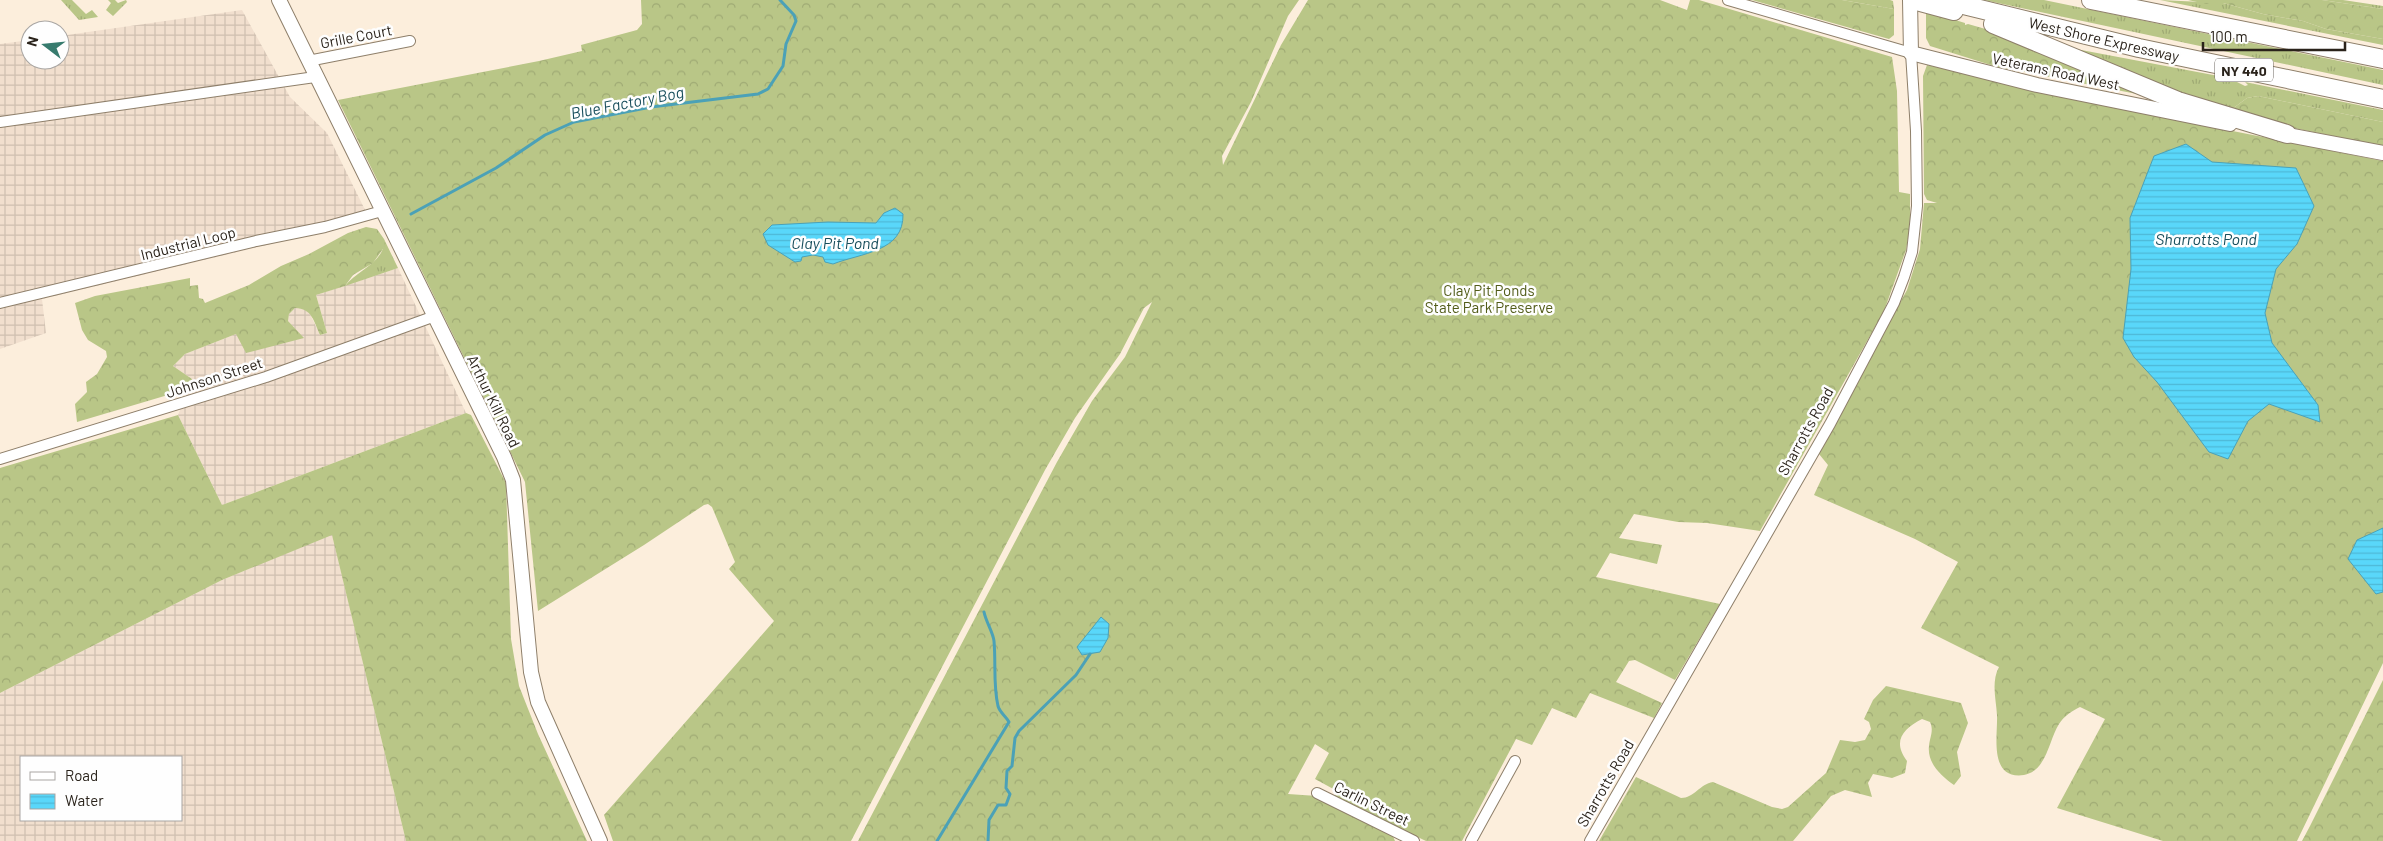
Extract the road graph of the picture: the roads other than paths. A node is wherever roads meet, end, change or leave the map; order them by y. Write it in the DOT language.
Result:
graph roads {
  1 [pos="279,0"];
  2 [pos="1728,0"];
  3 [pos="1912,0"];
  4 [pos="1943,0"];
  5 [pos="2091,0"];
  6 [pos="410,41"];
  7 [pos="1911,53"];
  8 [pos="2383,59"];
  9 [pos="308,61"];
  10 [pos="316,77"];
  11 [pos="2383,98"];
  12 [pos="0,122"];
  13 [pos="2286,134"];
  14 [pos="2383,153"];
  15 [pos="382,211"];
  16 [pos="0,303"];
  17 [pos="435,316"];
  18 [pos="0,460"];
  19 [pos="1515,761"];
  20 [pos="1317,793"];
  21 [pos="1407,840"];
  22 [pos="600,841"];
  23 [pos="1471,841"];
  24 [pos="1590,841"];
  1 -- 9 [label="street, Arthur Kill Road"];
  2 -- 7 [label="street, Veterans Road West"];
  3 -- 7 [label="street, Sharrotts Road"];
  3 -- 13 [label="highway"];
  4 -- 11 [label="highway, West Shore Expressway / NY 440"];
  5 -- 8 [label="highway, NY 440"];
  6 -- 9 [label="street, Grille Court"];
  7 -- 13 [label="street, Veterans Road West"];
  7 -- 24 [label="street, Sharrotts Road"];
  9 -- 10 [label="street, Arthur Kill Road"];
  10 -- 12 [label="street"];
  10 -- 15 [label="street, Arthur Kill Road"];
  13 -- 14 [label="street, Veterans Road West"];
  15 -- 16 [label="street, Industrial Loop"];
  15 -- 17 [label="street, Arthur Kill Road"];
  17 -- 18 [label="street, Johnson Street"];
  17 -- 22 [label="street, Arthur Kill Road"];
  19 -- 23 [label="street"];
  20 -- 21 [label="street, Carlin Street"];
}
